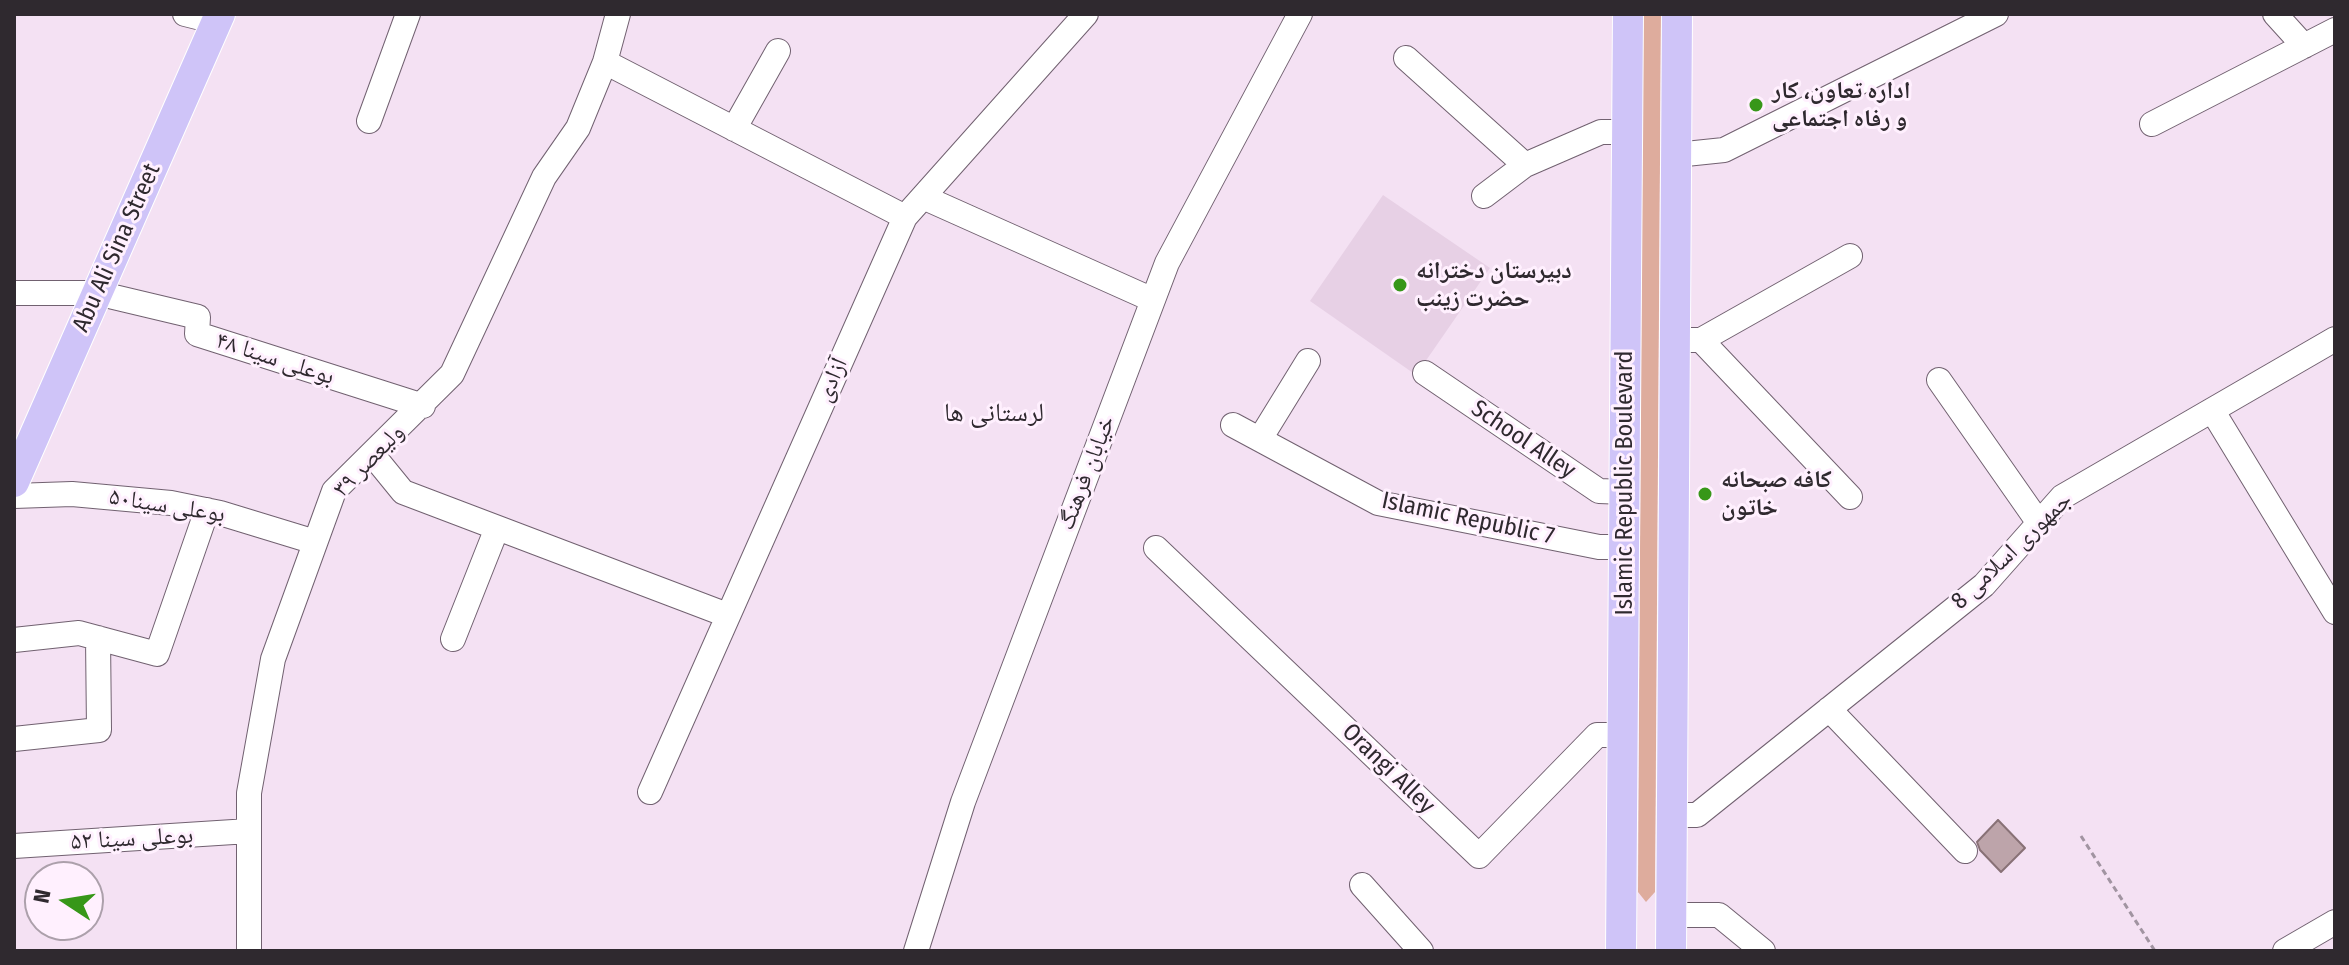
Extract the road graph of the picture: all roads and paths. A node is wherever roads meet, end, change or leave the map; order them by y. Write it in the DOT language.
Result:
graph roads {
  1 [pos="185,14"];
  2 [pos="408,14"];
  3 [pos="618,14"];
  4 [pos="1086,14"];
  5 [pos="1300,14"];
  6 [pos="1628,14"];
  7 [pos="1677,14"];
  8 [pos="1996,14"];
  9 [pos="2275,14"];
  10 [pos="218,18"];
  11 [pos="1960,22"];
  12 [pos="2335,30"];
  13 [pos="2304,46"];
  14 [pos="778,51"];
  15 [pos="1406,58"];
  16 [pos="605,62"];
  17 [pos="369,121"];
  18 [pos="2152,124"];
  19 [pos="734,129"];
  20 [pos="1627,132"];
  21 [pos="1676,155"];
  22 [pos="1525,165"];
  23 [pos="1484,196"];
  24 [pos="925,198"];
  25 [pos="905,217"];
  26 [pos="1850,256"];
  27 [pos="14,293"];
  28 [pos="97,293"];
  29 [pos="1153,300"];
  30 [pos="2335,339"];
  31 [pos="1688,340"];
  32 [pos="1308,361"];
  33 [pos="1425,373"];
  34 [pos="1939,380"];
  35 [pos="423,406"];
  36 [pos="2212,410"];
  37 [pos="1233,425"];
  38 [pos="1260,439"];
  39 [pos="372,454"];
  40 [pos="14,482"];
  41 [pos="1625,492"];
  42 [pos="14,496"];
  43 [pos="1850,497"];
  44 [pos="207,510"];
  45 [pos="2039,523"];
  46 [pos="497,528"];
  47 [pos="315,542"];
  48 [pos="1624,547"];
  49 [pos="1156,548"];
  50 [pos="2335,612"];
  51 [pos="727,615"];
  52 [pos="98,638"];
  53 [pos="453,639"];
  54 [pos="14,640"];
  55 [pos="1829,709"];
  56 [pos="1623,735"];
  57 [pos="14,739"];
  58 [pos="650,792"];
  59 [pos="1672,815"];
  60 [pos="249,831"];
  61 [pos="2081,836"];
  62 [pos="14,846"];
  63 [pos="1965,851"];
  64 [pos="1362,885"];
  65 [pos="1622,914"];
  66 [pos="1671,915"];
  67 [pos="2335,922"];
  68 [pos="249,951"];
  69 [pos="916,951"];
  70 [pos="1421,951"];
  71 [pos="1621,951"];
  72 [pos="1671,951"];
  73 [pos="1763,951"];
  74 [pos="2155,951"];
  75 [pos="2285,951"];
  1 -- 10 [label="street"];
  2 -- 17 [label="street"];
  3 -- 16 [label="street, ولیعصر ۳۹"];
  4 -- 24 [label="street, آزادی"];
  5 -- 29 [label="street, خیابان فرهنگ"];
  6 -- 20 [label="main road, Islamic Republic Boulevard"];
  7 -- 21 [label="main road, Islamic Republic Boulevard"];
  8 -- 11 [label="street"];
  9 -- 13 [label="street"];
  10 -- 28 [label="main road, Abu Ali Sina Street"];
  11 -- 21 [label="street"];
  12 -- 13 [label="street"];
  13 -- 18 [label="street"];
  14 -- 19 [label="street"];
  15 -- 22 [label="street"];
  16 -- 19 [label="street"];
  16 -- 35 [label="street, ولیعصر ۳۹"];
  19 -- 25 [label="street"];
  20 -- 22 [label="street"];
  20 -- 41 [label="main road, Islamic Republic Boulevard"];
  21 -- 31 [label="main road, Islamic Republic Boulevard"];
  22 -- 23 [label="street"];
  24 -- 25 [label="street, آزادی"];
  24 -- 29 [label="street"];
  25 -- 51 [label="street, آزادی"];
  26 -- 31 [label="street"];
  27 -- 28 [label="street"];
  28 -- 35 [label="street, بوعلی سینا ۴۸"];
  28 -- 40 [label="main road, Abu Ali Sina Street"];
  29 -- 69 [label="street, خیابان فرهنگ"];
  30 -- 36 [label="street, جمهوری اسلامی 8"];
  31 -- 43 [label="street"];
  31 -- 59 [label="main road, Islamic Republic Boulevard"];
  32 -- 38 [label="street"];
  33 -- 41 [label="street, School Alley"];
  34 -- 45 [label="street"];
  35 -- 39 [label="street, ولیعصر ۳۹"];
  36 -- 45 [label="street, جمهوری اسلامی 8"];
  36 -- 50 [label="street"];
  37 -- 38 [label="street, Islamic Republic 7"];
  38 -- 48 [label="street, Islamic Republic 7"];
  39 -- 46 [label="street"];
  39 -- 47 [label="street, ولیعصر ۳۹"];
  41 -- 48 [label="main road, Islamic Republic Boulevard"];
  42 -- 44 [label="street, بوعلی سینا۵۰"];
  44 -- 47 [label="street, بوعلی سینا۵۰"];
  44 -- 52 [label="street"];
  45 -- 55 [label="street, جمهوری اسلامی 8"];
  46 -- 51 [label="street"];
  46 -- 53 [label="street"];
  47 -- 60 [label="street, ولیعصر ۳۹"];
  48 -- 56 [label="main road, Islamic Republic Boulevard"];
  49 -- 56 [label="street, Orangi Alley"];
  51 -- 58 [label="street, آزادی"];
  52 -- 54 [label="street"];
  52 -- 57 [label="street"];
  55 -- 59 [label="street, جمهوری اسلامی 8"];
  55 -- 63 [label="street"];
  56 -- 65 [label="main road, Islamic Republic Boulevard"];
  59 -- 66 [label="main road, Islamic Republic Boulevard"];
  60 -- 62 [label="street, بوعلی سینا ۵۲"];
  60 -- 68 [label="street, ولیعصر ۳۹"];
  61 -- 74 [label="path"];
  64 -- 70 [label="street"];
  65 -- 66 [label="main road"];
  65 -- 71 [label="main road, Islamic Republic Boulevard"];
  66 -- 72 [label="main road, Islamic Republic Boulevard"];
  66 -- 73 [label="street"];
  67 -- 75 [label="street"];
}
